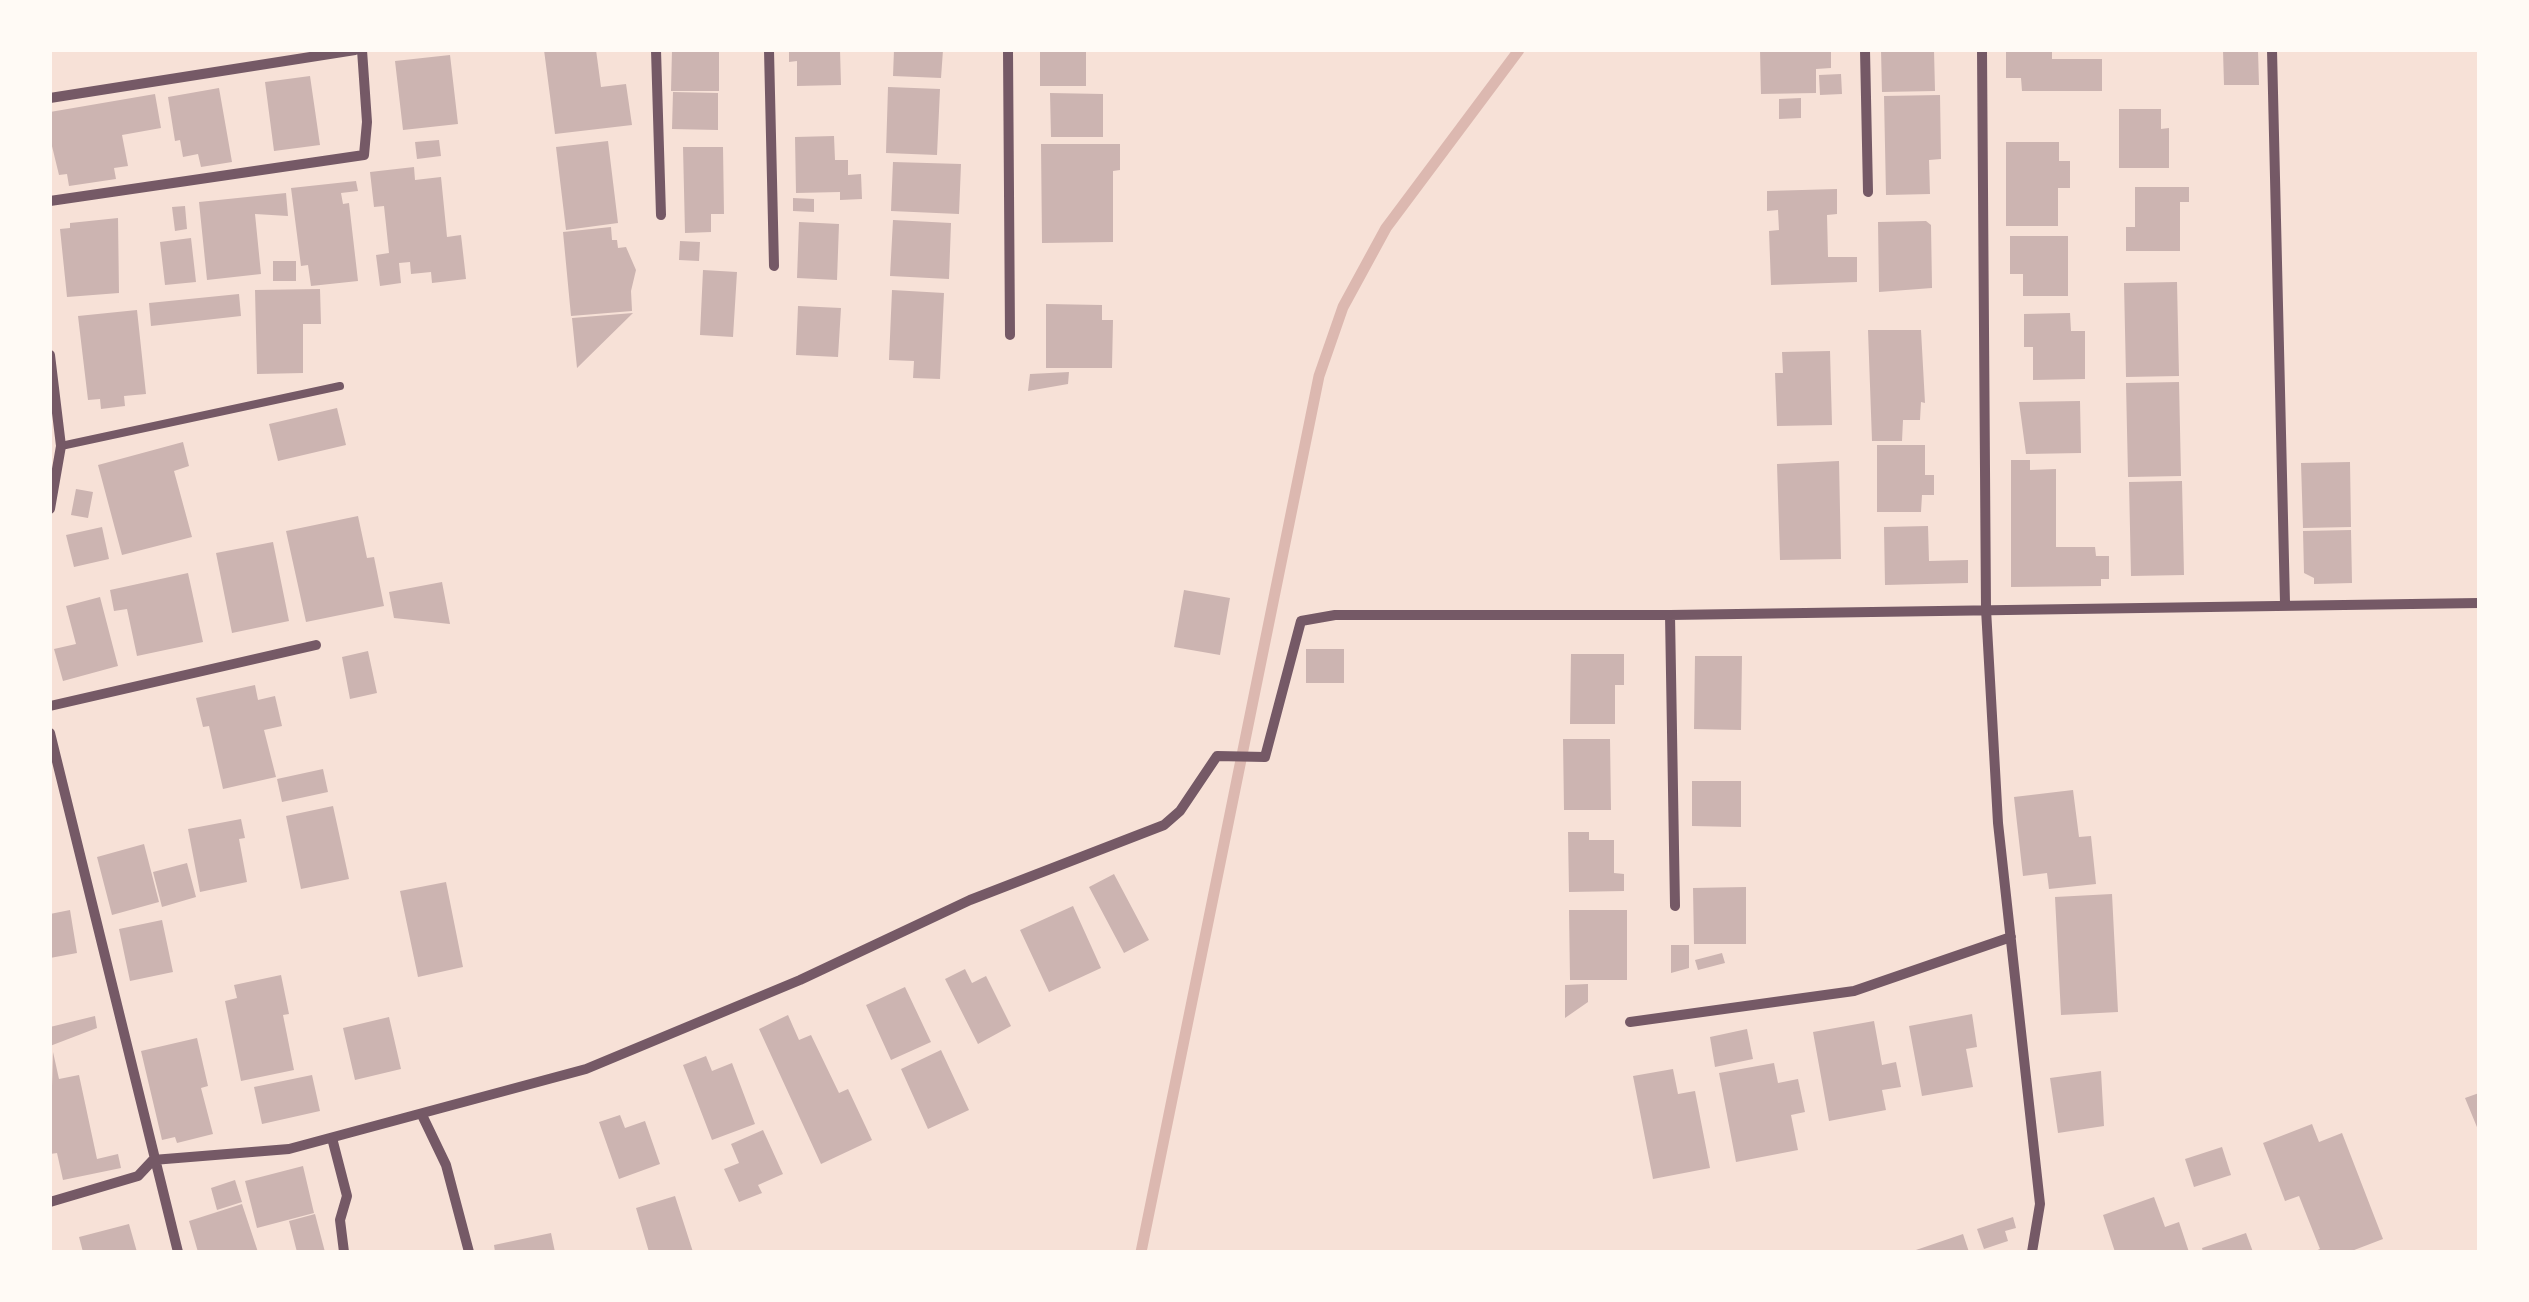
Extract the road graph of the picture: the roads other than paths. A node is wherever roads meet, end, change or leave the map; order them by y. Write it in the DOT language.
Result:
graph roads {
  1 [pos="359,50"];
  2 [pos="656,50"];
  3 [pos="769,50"];
  4 [pos="1008,50"];
  5 [pos="1865,50"];
  6 [pos="1982,50"];
  7 [pos="2272,50"];
  8 [pos="50,98"];
  9 [pos="1868,192"];
  10 [pos="50,201"];
  11 [pos="661,215"];
  12 [pos="774,266"];
  13 [pos="1010,335"];
  14 [pos="50,355"];
  15 [pos="340,386"];
  16 [pos="61,446"];
  17 [pos="50,508"];
  18 [pos="2285,603"];
  19 [pos="2479,603"];
  20 [pos="1986,609"];
  21 [pos="1670,615"];
  22 [pos="316,645"];
  23 [pos="50,706"];
  24 [pos="50,733"];
  25 [pos="1675,906"];
  26 [pos="2011,937"];
  27 [pos="1630,1022"];
  28 [pos="422,1115"];
  29 [pos="332,1138"];
  30 [pos="152,1160"];
  31 [pos="50,1202"];
  32 [pos="178,1252"];
  33 [pos="344,1252"];
  34 [pos="469,1252"];
  35 [pos="2032,1252"];
  1 -- 8 [label="street"];
  1 -- 10 [label="street"];
  2 -- 11 [label="street"];
  3 -- 12 [label="street"];
  4 -- 13 [label="street"];
  5 -- 9 [label="street"];
  6 -- 20 [label="street"];
  7 -- 18 [label="street"];
  14 -- 16 [label="street"];
  15 -- 16 [label="lane"];
  16 -- 17 [label="street"];
  18 -- 19 [label="street"];
  18 -- 20 [label="street"];
  20 -- 21 [label="street"];
  20 -- 26 [label="street"];
  21 -- 25 [label="street"];
  21 -- 28 [label="street"];
  22 -- 23 [label="street"];
  24 -- 30 [label="street"];
  26 -- 27 [label="street"];
  26 -- 35 [label="street"];
  28 -- 29 [label="street"];
  28 -- 34 [label="street"];
  29 -- 30 [label="street"];
  29 -- 33 [label="street"];
  30 -- 31 [label="street"];
  30 -- 32 [label="street"];
}
